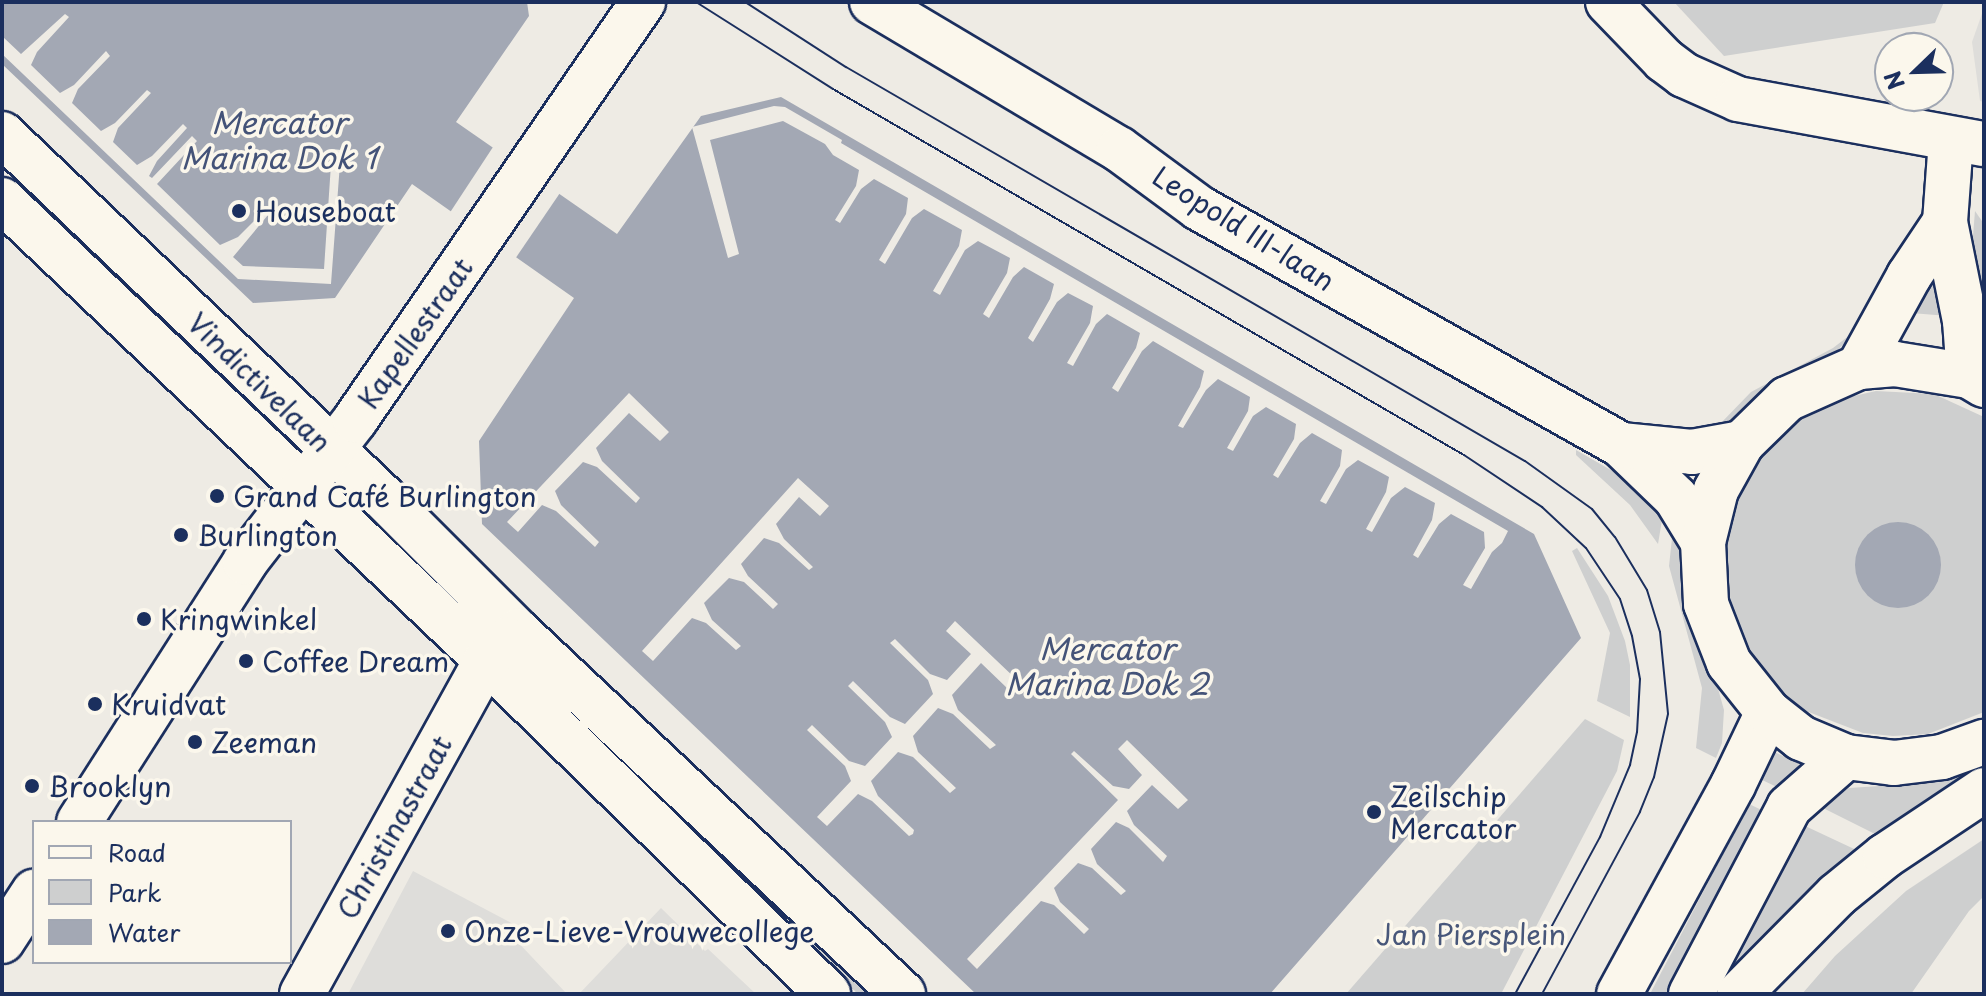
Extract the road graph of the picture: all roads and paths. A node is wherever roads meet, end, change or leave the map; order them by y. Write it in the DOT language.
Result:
graph roads {
  1 [pos="643,2"];
  2 [pos="872,2"];
  3 [pos="1608,2"];
  4 [pos="2,134"];
  5 [pos="1968,142"];
  6 [pos="2,200"];
  7 [pos="1945,222"];
  8 [pos="1859,367"];
  9 [pos="1976,380"];
  10 [pos="1742,443"];
  11 [pos="1621,445"];
  12 [pos="332,450"];
  13 [pos="304,487"];
  14 [pos="1703,542"];
  15 [pos="517,631"];
  16 [pos="486,660"];
  17 [pos="1768,712"];
  18 [pos="1984,742"];
  19 [pos="1846,757"];
  20 [pos="1984,790"];
  21 [pos="80,820"];
  22 [pos="32,895"];
  23 [pos="2,941"];
  24 [pos="302,994"];
  25 [pos="828,994"];
  26 [pos="903,994"];
  27 [pos="1619,994"];
  28 [pos="1691,994"];
  29 [pos="1739,994"];
  1 -- 12 [label="street, Kapellestraat"];
  2 -- 11 [label="street, Leopold III-laan"];
  3 -- 5 [label="street"];
  4 -- 12 [label="street, Vindictivelaan"];
  5 -- 7 [label="street"];
  6 -- 13 [label="street, Vindictivelaan"];
  7 -- 8 [label="street"];
  7 -- 9 [label="street"];
  8 -- 9 [label="street"];
  8 -- 10 [label="street"];
  10 -- 11 [label="street, Leopold III-laan"];
  10 -- 14 [label="street"];
  11 -- 14 [label="street, Leopold III-laan"];
  12 -- 13 [label="street, Kapellestraat"];
  12 -- 15 [label="street, Vindictivelaan"];
  13 -- 16 [label="street, Vindictivelaan"];
  13 -- 21 [label="street, Kapellestraat"];
  14 -- 17 [label="street"];
  15 -- 16 [label="street"];
  15 -- 26 [label="street, Vindictivelaan"];
  16 -- 24 [label="street, Christinastraat"];
  16 -- 25 [label="street, Vindictivelaan"];
  17 -- 19 [label="street"];
  17 -- 27 [label="street"];
  18 -- 19 [label="street"];
  19 -- 28 [label="street"];
  20 -- 29 [label="street"];
  22 -- 23 [label="street"];
}
